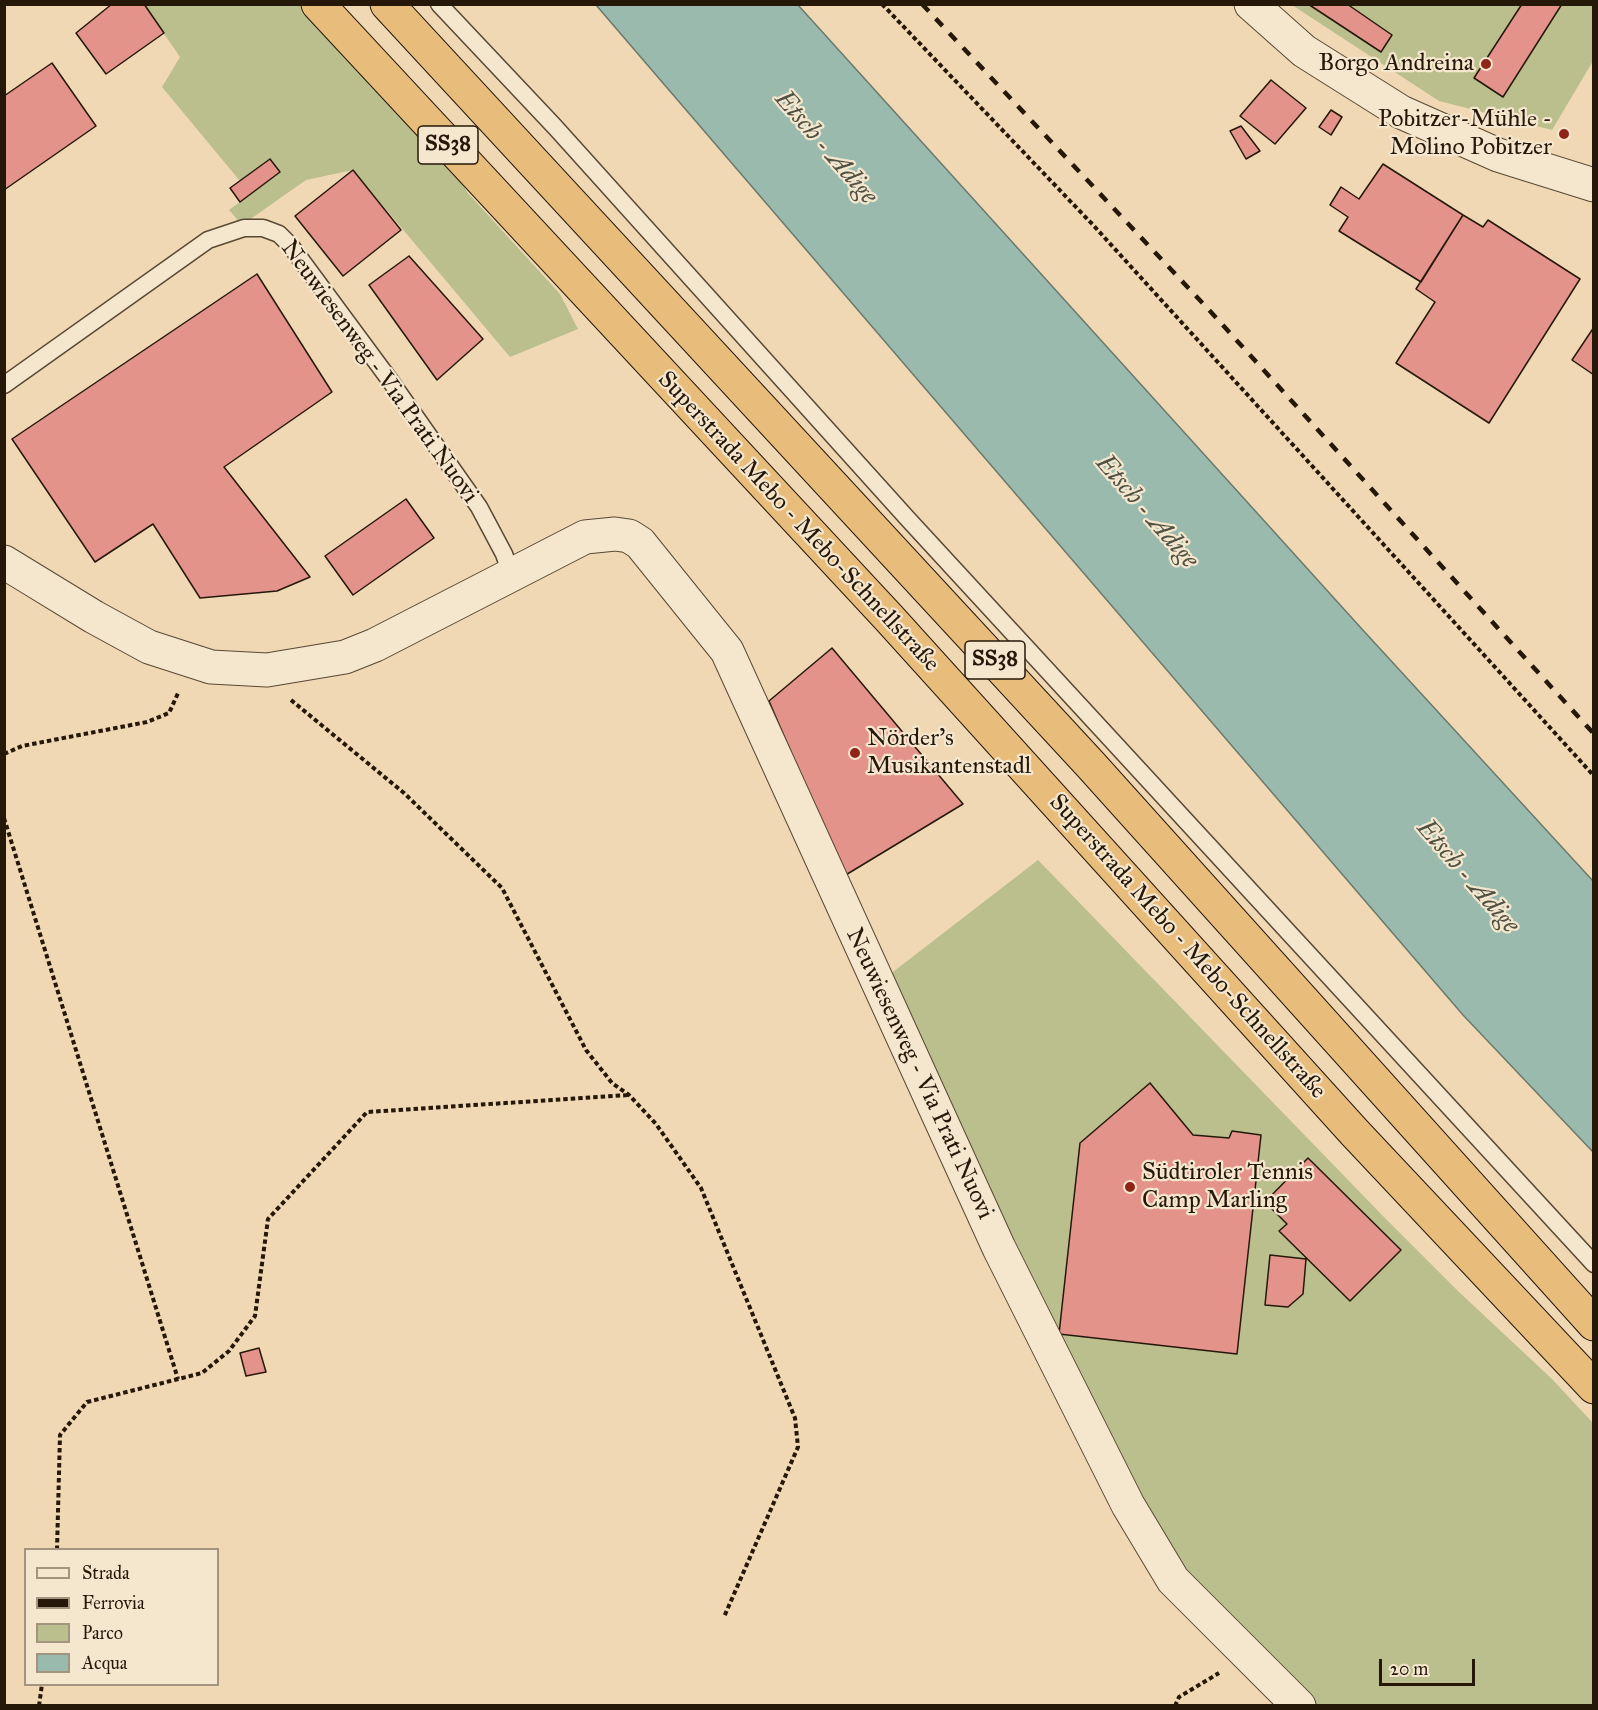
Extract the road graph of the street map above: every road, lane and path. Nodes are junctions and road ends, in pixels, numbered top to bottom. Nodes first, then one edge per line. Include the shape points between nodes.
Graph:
1 (318, 4) edge
2 (387, 4) edge
3 (439, 4) edge
4 (882, 4) edge
5 (1251, 4) edge
6 (1593, 185) edge
7 (4, 385) edge
8 (4, 562) edge
9 (511, 574) junction
10 (190, 662) junction
11 (267, 670) junction
12 (4, 754) edge
13 (1593, 776) edge
14 (4, 818) edge
15 (629, 1095) junction
16 (1593, 1264) edge
17 (1593, 1324) edge
18 (178, 1379) junction
19 (1593, 1387) edge
20 (57, 1548) edge
21 (724, 1617) dead end
22 (1225, 1669) dead end
23 (42, 1686) edge
24 (39, 1706) edge
25 (1175, 1706) edge
26 (1299, 1706) edge

1 - 19 highway, Superstrada Mebo - Mebo-Schnellstraße / SS38 via 889,618 1355,1133
2 - 17 highway, Superstrada Mebo - Mebo-Schnellstraße / SS38 via 1090,764
3 - 16 lane
4 - 13 path via 1094,226
5 - 6 street via 1304,51 1401,111 1498,154
7 - 9 lane, Neuwiesenweg - Via Prati Nuovi via 208,240 244,228 263,228 279,234 290,245 389,379 479,507
8 - 10 street, Neuwiesenweg - Via Prati Nuovi via 149,647
9 - 11 street, Neuwiesenweg - Via Prati Nuovi via 345,657
9 - 26 street, Neuwiesenweg - Via Prati Nuovi via 585,537 629,536 651,555 727,651 999,1248 1128,1505 1173,1580
10 - 11 street, Neuwiesenweg - Via Prati Nuovi
10 - 12 path via 169,712 147,722 22,746
11 - 15 path via 276,689 404,793 502,888 586,1050 612,1083
14 - 18 path
15 - 18 path via 367,1112 268,1219 255,1316 229,1351 202,1373
15 - 21 path via 656,1124 701,1188 795,1418 798,1447
18 - 20 path via 87,1402 60,1435
22 - 25 path via 1179,1697
23 - 24 path

